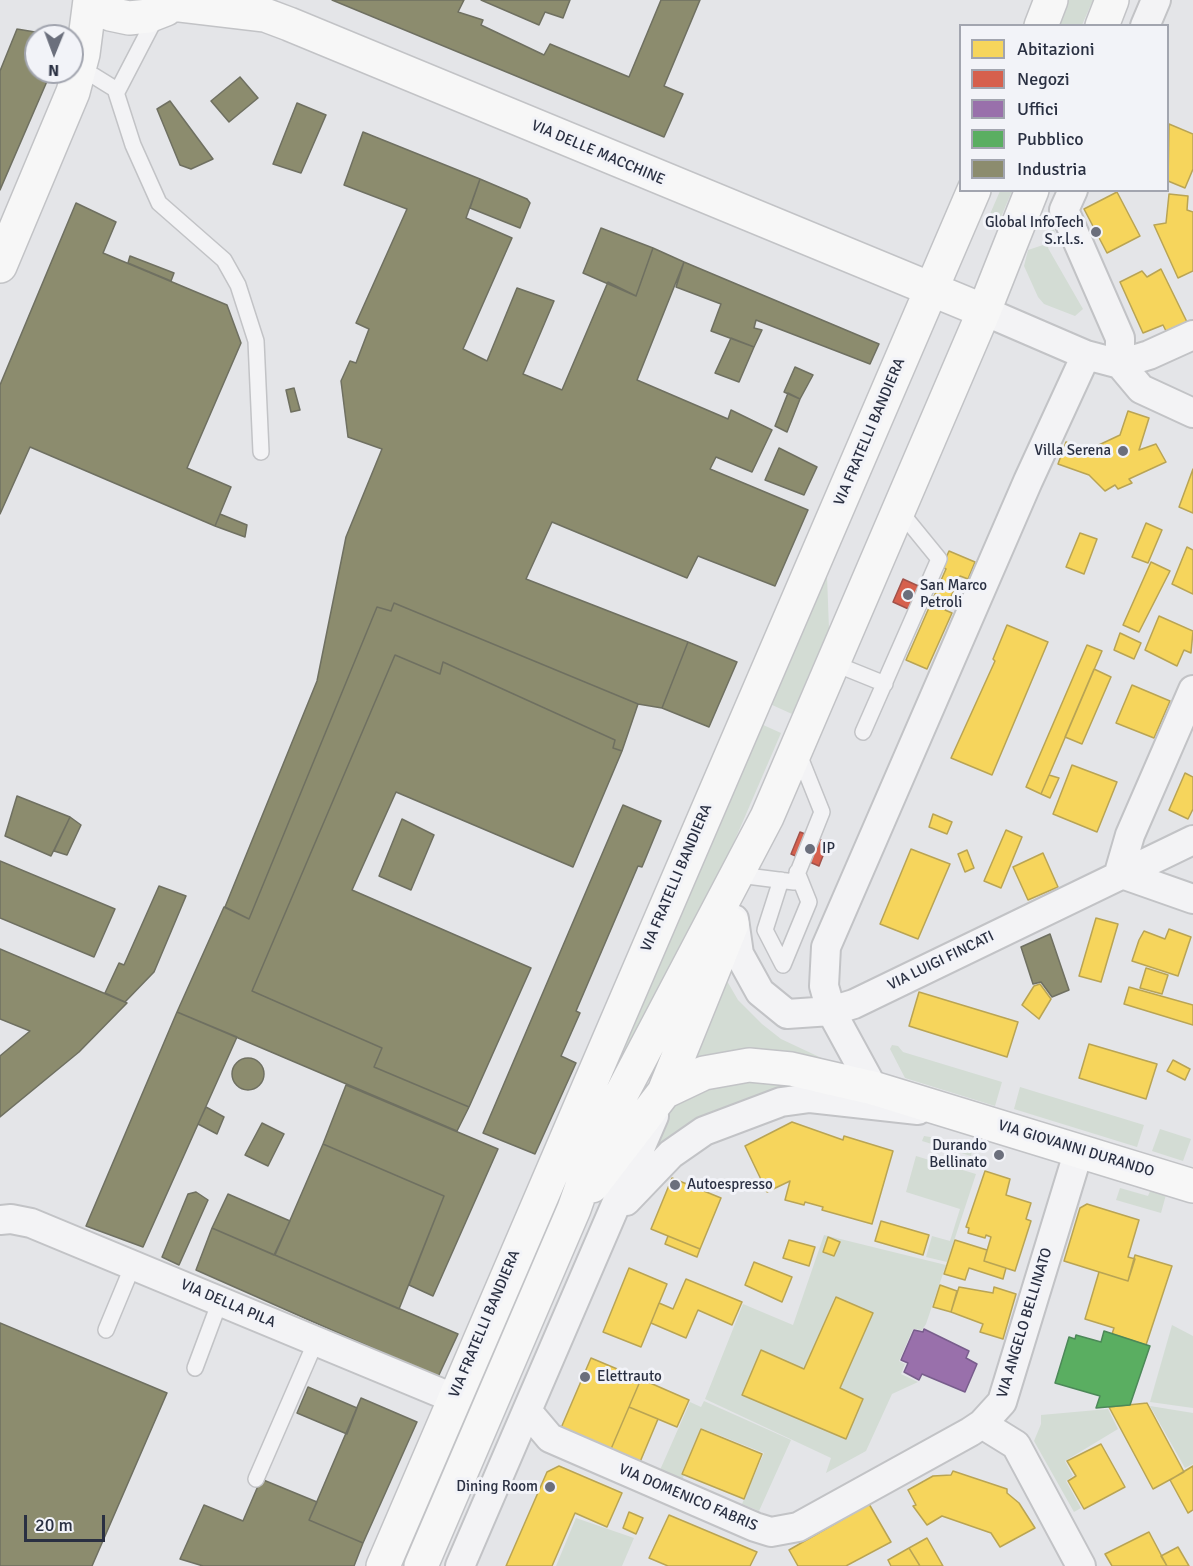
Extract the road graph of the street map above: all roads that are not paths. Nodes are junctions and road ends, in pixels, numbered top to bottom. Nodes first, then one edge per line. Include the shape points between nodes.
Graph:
1 (90, 0) edge
2 (1051, 0) edge
3 (1112, 0) edge
4 (1156, 0) edge
5 (168, 5) edge
6 (255, 8) edge
7 (1042, 24) edge
8 (1103, 24) edge
9 (1146, 24) edge
10 (84, 43) edge
11 (84, 74) edge
12 (76, 84) edge
13 (117, 92) junction
14 (973, 192) edge
15 (1031, 192) edge
16 (1072, 192) edge
17 (0, 266) edge
18 (932, 290) junction
19 (984, 311) junction
20 (1193, 335) edge
21 (1086, 354) junction
22 (1120, 364) junction
23 (1190, 404) edge
24 (261, 452) dead end
25 (898, 510) junction
26 (833, 663) junction
27 (885, 684) junction
28 (1193, 690) edge
29 (863, 732) dead end
30 (797, 747) junction
31 (767, 817) junction
32 (1193, 840) edge
33 (797, 872) junction
34 (1119, 873) junction
35 (747, 876) junction
36 (781, 880) junction
37 (1193, 899) edge
38 (734, 919) junction
39 (831, 1011) junction
40 (873, 1088) junction
41 (664, 1092) junction
42 (960, 1113) junction
43 (1079, 1150) junction
44 (1193, 1186) edge
45 (574, 1209) junction
46 (613, 1217) junction
47 (0, 1220) edge
48 (133, 1265) junction
49 (220, 1301) junction
50 (106, 1330) dead end
51 (316, 1341) junction
52 (195, 1368) dead end
53 (453, 1398) junction
54 (528, 1412) junction
55 (982, 1424) junction
56 (256, 1479) dead end
57 (382, 1566) edge
58 (421, 1566) edge
59 (460, 1566) edge
60 (1081, 1566) edge

1 - 5 main road, VIA DELLE MACCHINE via 110,14 129,18 148,16
1 - 10 main road
2 - 7 main road
3 - 8 main road
4 - 9 street
5 - 6 main road, VIA DELLE MACCHINE
5 - 13 lane
6 - 18 main road, VIA DELLE MACCHINE
11 - 13 lane
12 - 17 main road
13 - 24 lane via 159,203 224,260 242,294 257,350
14 - 18 main road, VIA FRATELLI BANDIERA
15 - 19 main road
16 - 22 street via 1064,210 1120,338
18 - 19 main road, VIA DELLE MACCHINE
18 - 53 main road, VIA FRATELLI BANDIERA
19 - 21 street
19 - 25 main road
20 - 22 street
21 - 22 street
21 - 39 street via 826,947 824,986
22 - 23 street via 1141,389
25 - 26 main road
25 - 27 lane via 939,559
26 - 27 lane
26 - 30 main road
27 - 29 lane
28 - 34 street via 1130,835
30 - 31 main road
30 - 33 lane via 822,812
31 - 35 main road
31 - 45 main road via 600,1135
32 - 34 street, VIA LUIGI FINCATI
33 - 36 lane via 794,882
33 - 36 lane via 809,902 783,965 765,930
34 - 37 street
34 - 39 street, VIA LUIGI FINCATI via 854,1004
35 - 36 lane
35 - 38 main road
38 - 39 street, VIA LUIGI FINCATI via 739,954 760,992 787,1014
38 - 41 main road
39 - 40 street
40 - 41 main road, VIA GIOVANNI DURANDO via 792,1069 749,1065 704,1073
40 - 42 main road, VIA GIOVANNI DURANDO
41 - 45 main road
41 - 46 street
42 - 43 main road, VIA GIOVANNI DURANDO
42 - 46 street, VIA GIOVANNI DURANDO via 810,1098 781,1102 704,1131 671,1154
43 - 44 main road, VIA GIOVANNI DURANDO
43 - 55 street, VIA ANGELO BELLINATO via 1002,1402
45 - 58 main road
46 - 54 street
47 - 48 street, VIA DELLA PILA via 31,1222
48 - 49 street, VIA DELLA PILA
48 - 50 lane
49 - 51 street, VIA DELLA PILA
49 - 52 lane
51 - 53 street, VIA DELLA PILA
51 - 56 lane
53 - 57 main road, VIA FRATELLI BANDIERA
54 - 55 street, VIA DOMENICO FABRIS via 550,1438 771,1532 798,1527
54 - 59 street
55 - 60 street via 1016,1445

